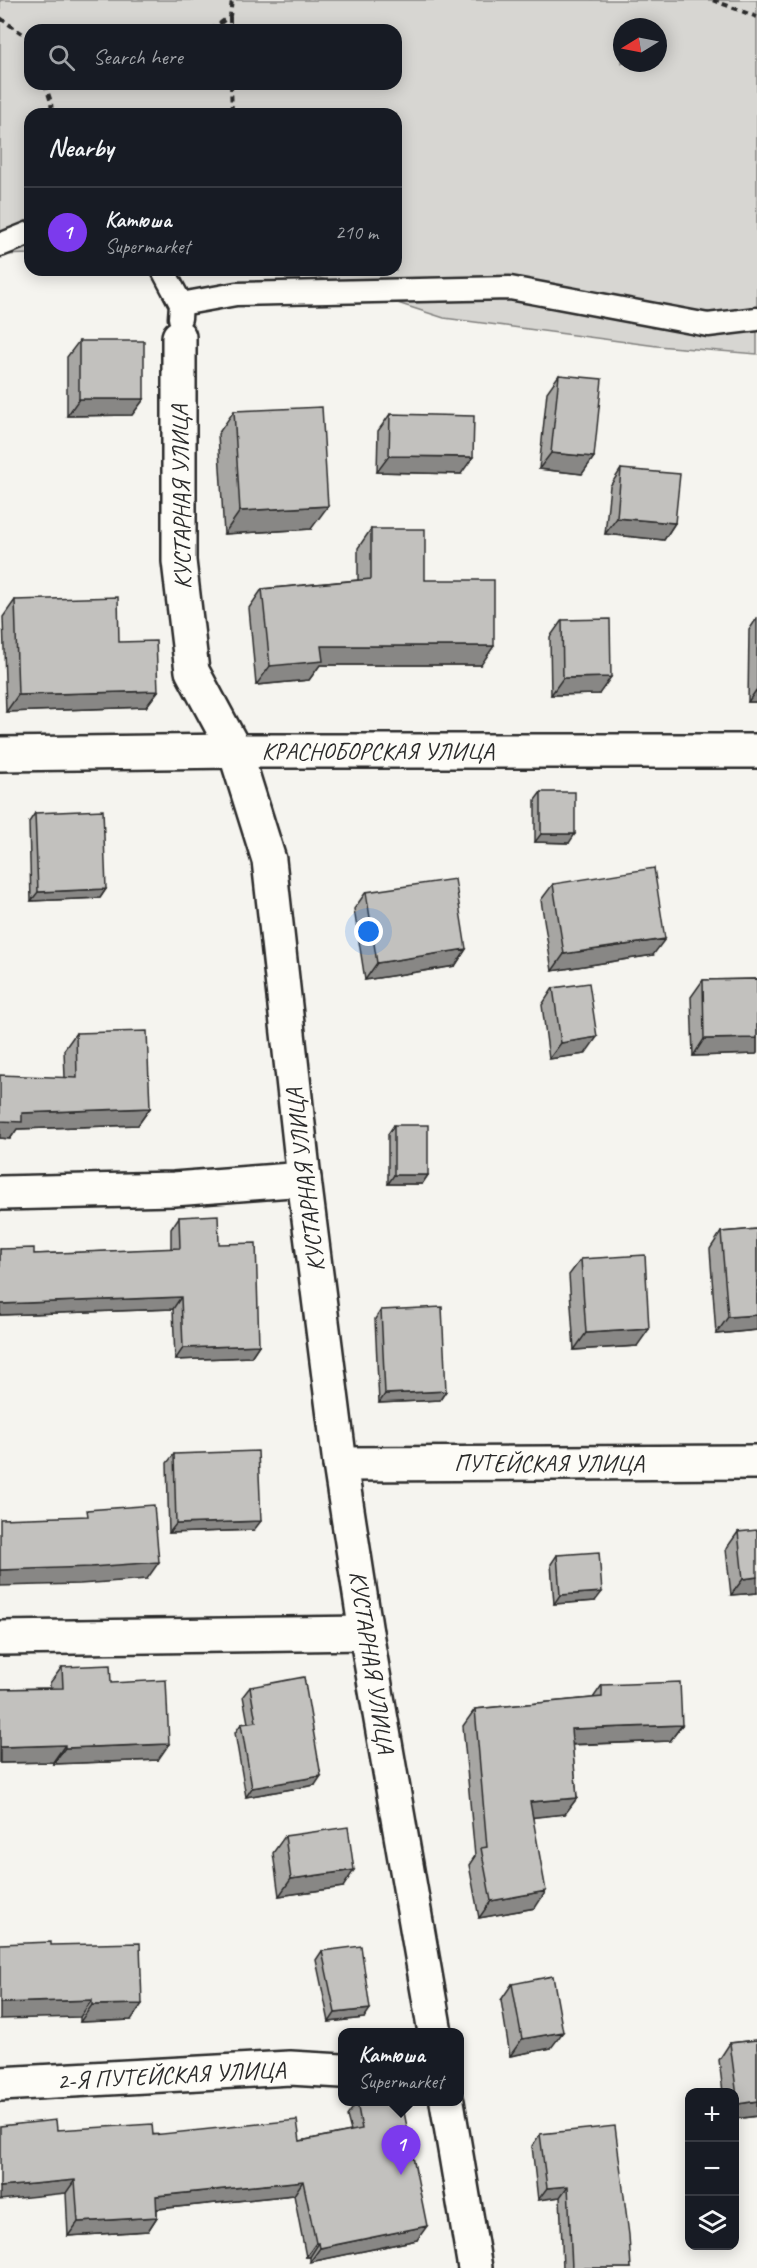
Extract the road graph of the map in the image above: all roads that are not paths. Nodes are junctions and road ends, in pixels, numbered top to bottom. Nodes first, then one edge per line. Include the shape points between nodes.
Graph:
1 (24, 235) edge
2 (0, 245) edge
3 (166, 276) edge
4 (181, 304) junction
5 (757, 319) edge
6 (179, 337) joint
7 (235, 751) junction
8 (757, 751) edge
9 (0, 754) edge
10 (304, 1179) junction
11 (0, 1193) edge
12 (757, 1462) edge
13 (340, 1464) junction
14 (366, 1633) junction
15 (0, 1638) edge
16 (434, 2028) edge
17 (338, 2071) edge
18 (0, 2084) edge
19 (448, 2106) edge
20 (475, 2268) edge

1 - 2 lane
3 - 4 lane
4 - 5 lane via 236,294 510,288 708,325
4 - 6 lane
6 - 7 street, КУСТАРНАЯ УЛИЦА via 178,561 192,671
7 - 8 street, КРАСНОБОРСКАЯ УЛИЦА
7 - 9 street, КРАСНОБОРСКАЯ УЛИЦА
7 - 10 street, КУСТАРНАЯ УЛИЦА via 269,860
10 - 11 street via 174,1189
10 - 13 street, КУСТАРНАЯ УЛИЦА
12 - 13 street, ПУТЕЙСКАЯ УЛИЦА
13 - 14 street, КУСТАРНАЯ УЛИЦА
14 - 15 street
14 - 16 street, КУСТАРНАЯ УЛИЦА
17 - 18 street, 2-Я ПУТЕЙСКАЯ УЛИЦА via 290,2068
19 - 20 street

